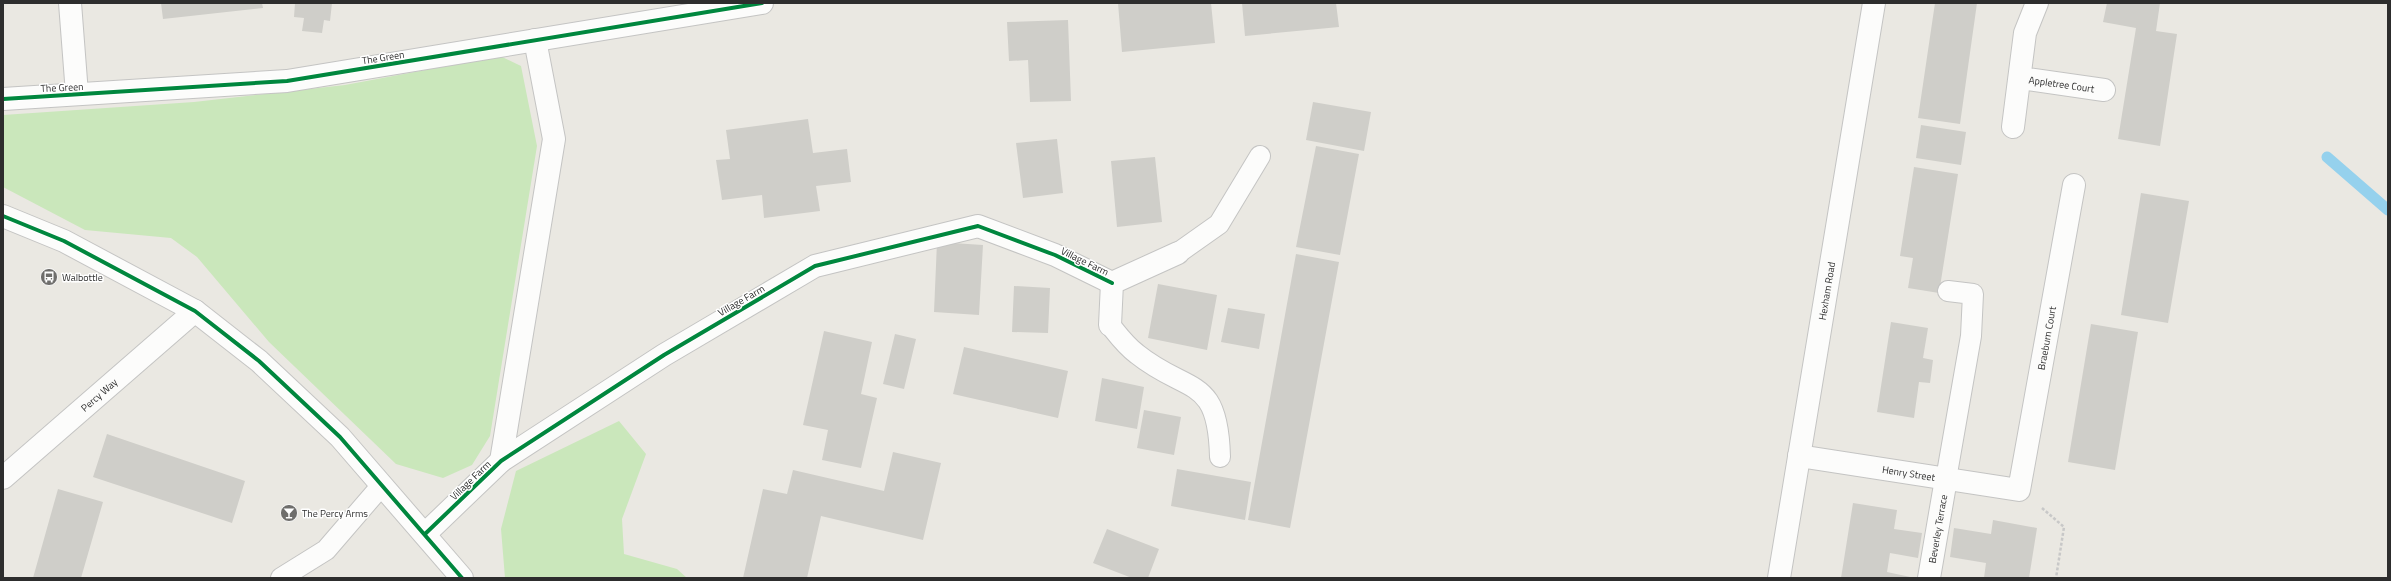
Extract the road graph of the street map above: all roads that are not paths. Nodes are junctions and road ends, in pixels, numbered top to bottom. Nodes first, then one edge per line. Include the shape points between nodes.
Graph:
1 (70, 3) edge
2 (762, 3) edge
3 (1874, 3) edge
4 (2037, 3) edge
5 (535, 40) junction
6 (2020, 78) junction
7 (2104, 90) dead end
8 (77, 94) junction
9 (3, 99) edge
10 (2013, 127) dead end
11 (1260, 156) dead end
12 (2074, 185) dead end
13 (3, 216) edge
14 (1178, 253) joint
15 (1112, 283) junction
16 (1948, 291) dead end
17 (195, 311) junction
18 (1110, 325) joint
19 (1799, 456) junction
20 (1220, 457) dead end
21 (501, 461) junction
22 (3, 478) edge
23 (1946, 479) junction
24 (382, 485) junction
25 (2019, 490) joint
26 (425, 534) junction
27 (281, 578) edge
28 (462, 578) edge
29 (1779, 578) edge
30 (1929, 578) edge

1 - 8 street
2 - 5 street, The Green
3 - 19 street, Hexham Road
4 - 6 street, Appletree Court via 2025,33
5 - 8 street, The Green via 287,81
5 - 21 street via 554,139
6 - 7 street, Appletree Court
6 - 10 street, Appletree Court
8 - 9 street, The Green
11 - 14 lane via 1220,224
12 - 25 street, Braeburn Court
13 - 17 street via 64,241
14 - 15 street, Village Farm
15 - 18 street, Village Farm
15 - 21 street, Village Farm via 1055,255 978,226 815,266 664,355
16 - 23 lane via 1973,294 1971,336
17 - 22 street, Percy Way
17 - 24 street via 260,361 340,437
18 - 20 lane via 1137,355 1203,393 1216,416 1220,432
19 - 23 street, Henry Street
19 - 29 street, Hexham Road
21 - 26 street, Village Farm
23 - 25 street, Henry Street
23 - 30 street, Beverley Terrace
24 - 26 street
24 - 27 lane via 326,550
26 - 28 street

